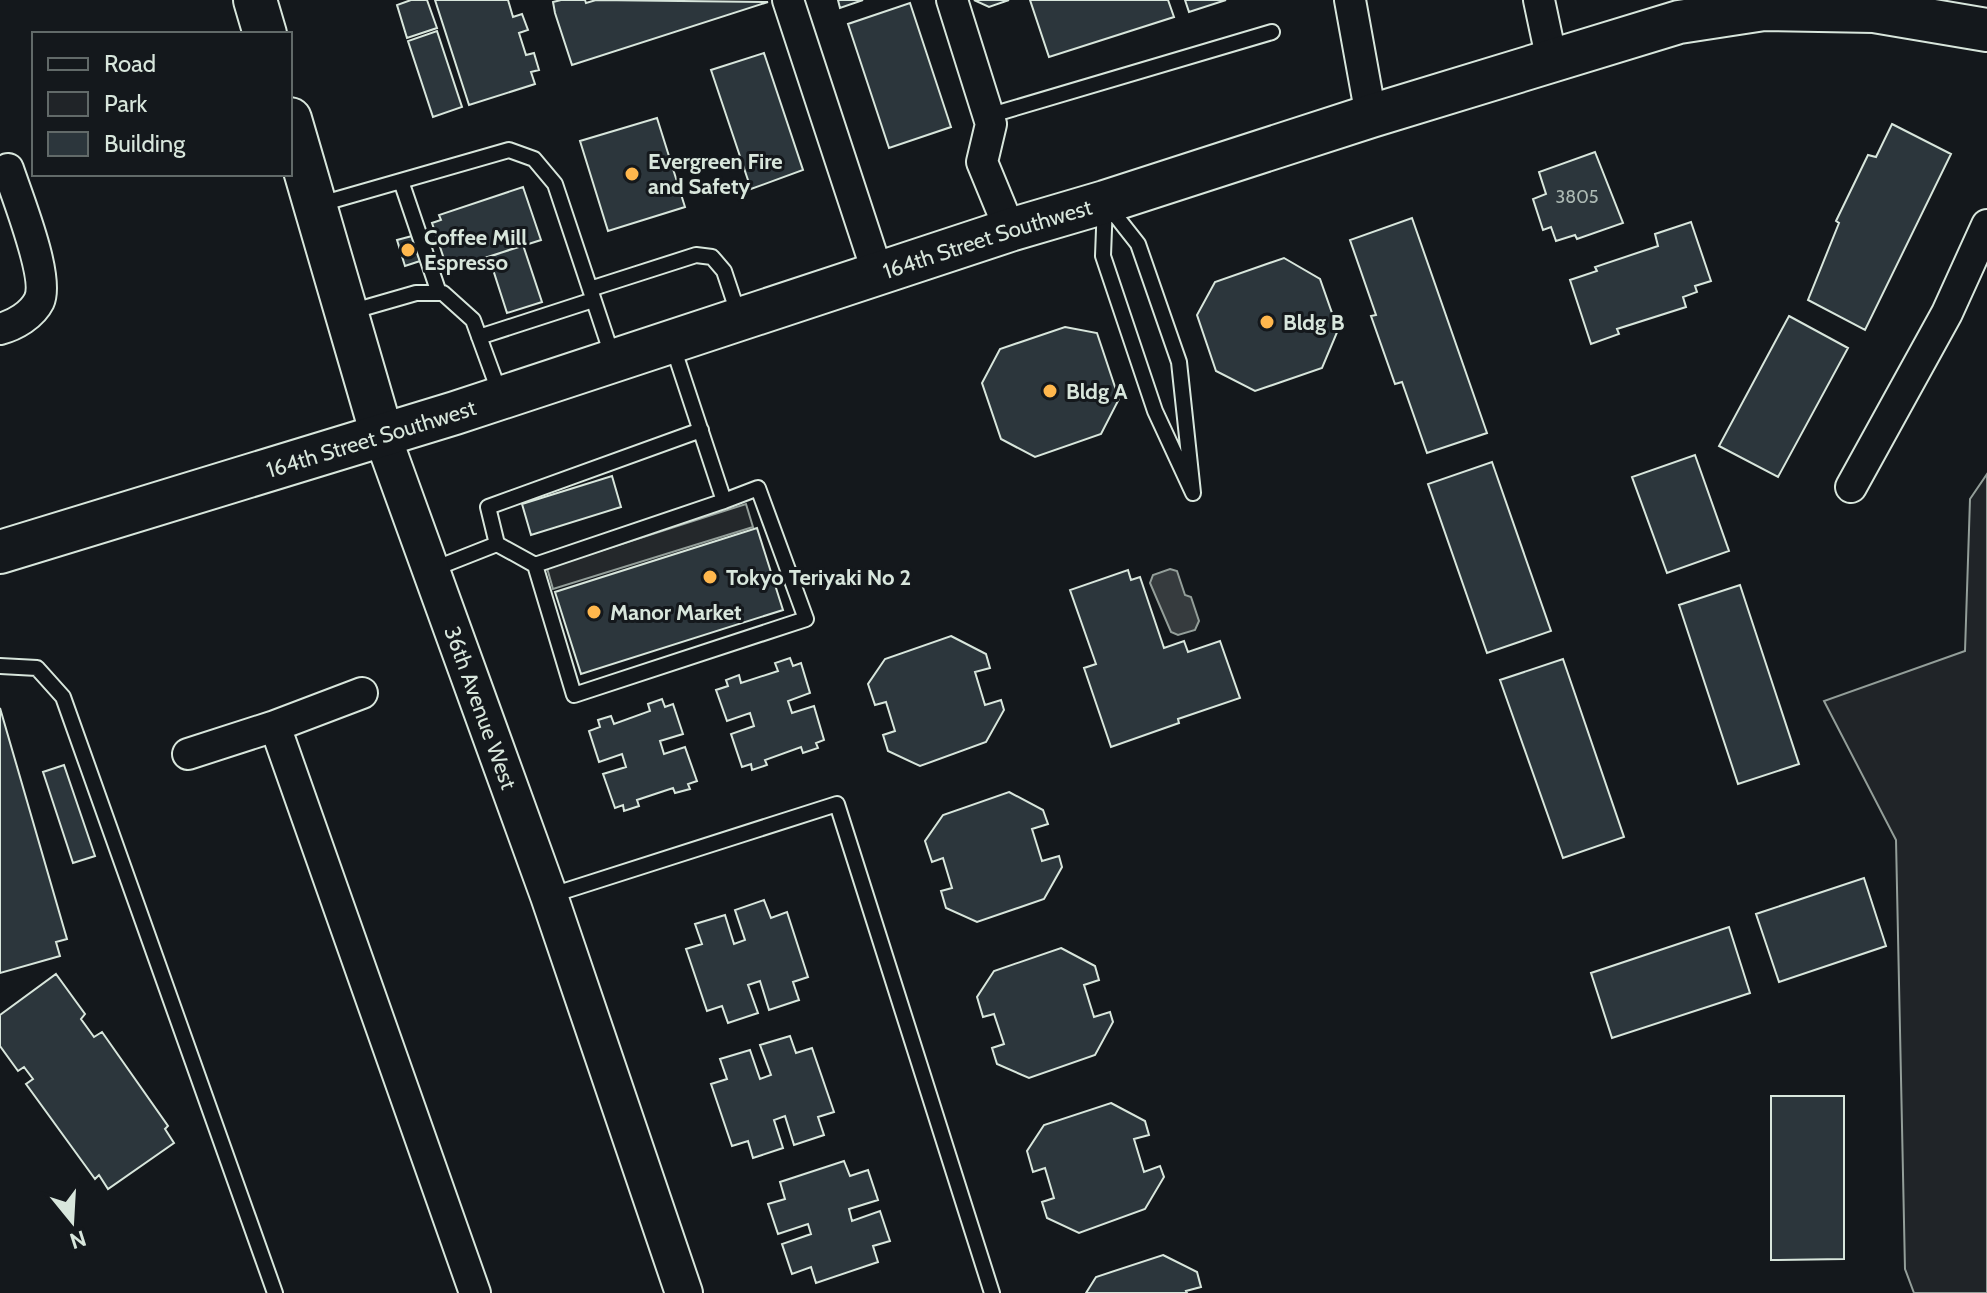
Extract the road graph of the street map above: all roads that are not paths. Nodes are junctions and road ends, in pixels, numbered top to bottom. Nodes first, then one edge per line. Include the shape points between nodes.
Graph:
1 (255, 0) edge
2 (788, 0) edge
3 (952, 0) edge
4 (1350, 0) edge
5 (1539, 0) edge
6 (1891, 6) edge
7 (1987, 30) edge
8 (264, 32) edge
9 (1272, 32) dead end
10 (1552, 61) junction
11 (988, 116) junction
12 (1371, 116) junction
13 (292, 126) edge
14 (14, 167) edge
15 (401, 181) junction
16 (1105, 202) junction
17 (315, 205) junction
18 (1987, 225) edge
19 (1010, 230) junction
20 (878, 274) junction
21 (439, 293) junction
22 (591, 294) junction
23 (347, 313) junction
24 (740, 320) junction
25 (0, 329) edge
26 (479, 337) junction
27 (671, 343) junction
28 (614, 363) junction
29 (501, 398) junction
30 (701, 430) junction
31 (382, 435) junction
32 (1851, 487) dead end
33 (724, 501) junction
34 (497, 544) junction
35 (0, 552) edge
36 (535, 565) junction
37 (431, 570) junction
38 (0, 666) edge
39 (362, 693) dead end
40 (275, 726) junction
41 (188, 754) dead end
42 (549, 896) junction
43 (275, 1293) edge
44 (475, 1293) edge
45 (684, 1293) edge
46 (992, 1293) edge

1 - 8 main road
2 - 20 street
3 - 11 street
4 - 12 street
5 - 10 street
6 - 7 main road, 164th Street Southwest
6 - 10 main road, 164th Street Southwest via 1764,9 1679,22
9 - 11 lane
10 - 12 main road, 164th Street Southwest
11 - 19 street via 991,124 982,162
12 - 16 main road, 164th Street Southwest
13 - 17 main road, 36th Avenue West
14 - 25 street via 43,279 40,300 29,313
15 - 17 lane
15 - 21 lane
15 - 22 lane via 509,150 534,159 555,184
16 - 16 lane via 1103,256 1155,411 1193,493 1179,362 1138,244
16 - 19 main road, 164th Street Southwest
17 - 23 main road, 36th Avenue West
18 - 32 street via 1947,313
19 - 20 main road, 164th Street Southwest
20 - 24 main road, 164th Street Southwest
21 - 23 lane via 416,293
21 - 26 lane via 473,320
22 - 24 lane via 696,255 712,257 724,271
22 - 26 lane
22 - 28 lane
23 - 31 main road, 36th Avenue West
24 - 27 main road, 164th Street Southwest
26 - 29 lane
27 - 28 main road, 164th Street Southwest
27 - 30 lane
28 - 29 main road, 164th Street Southwest
29 - 31 main road, 164th Street Southwest
30 - 33 lane
30 - 34 lane via 488,507
31 - 35 main road, 164th Street Southwest
31 - 37 street, 36th Avenue West
33 - 36 lane
33 - 36 lane via 758,488 806,619 574,695
34 - 36 lane
34 - 37 lane
37 - 42 street, 36th Avenue West
38 - 43 lane via 37,668 63,697
39 - 40 street
40 - 41 street
40 - 44 street
42 - 45 street, 36th Avenue West
42 - 46 lane via 837,804

